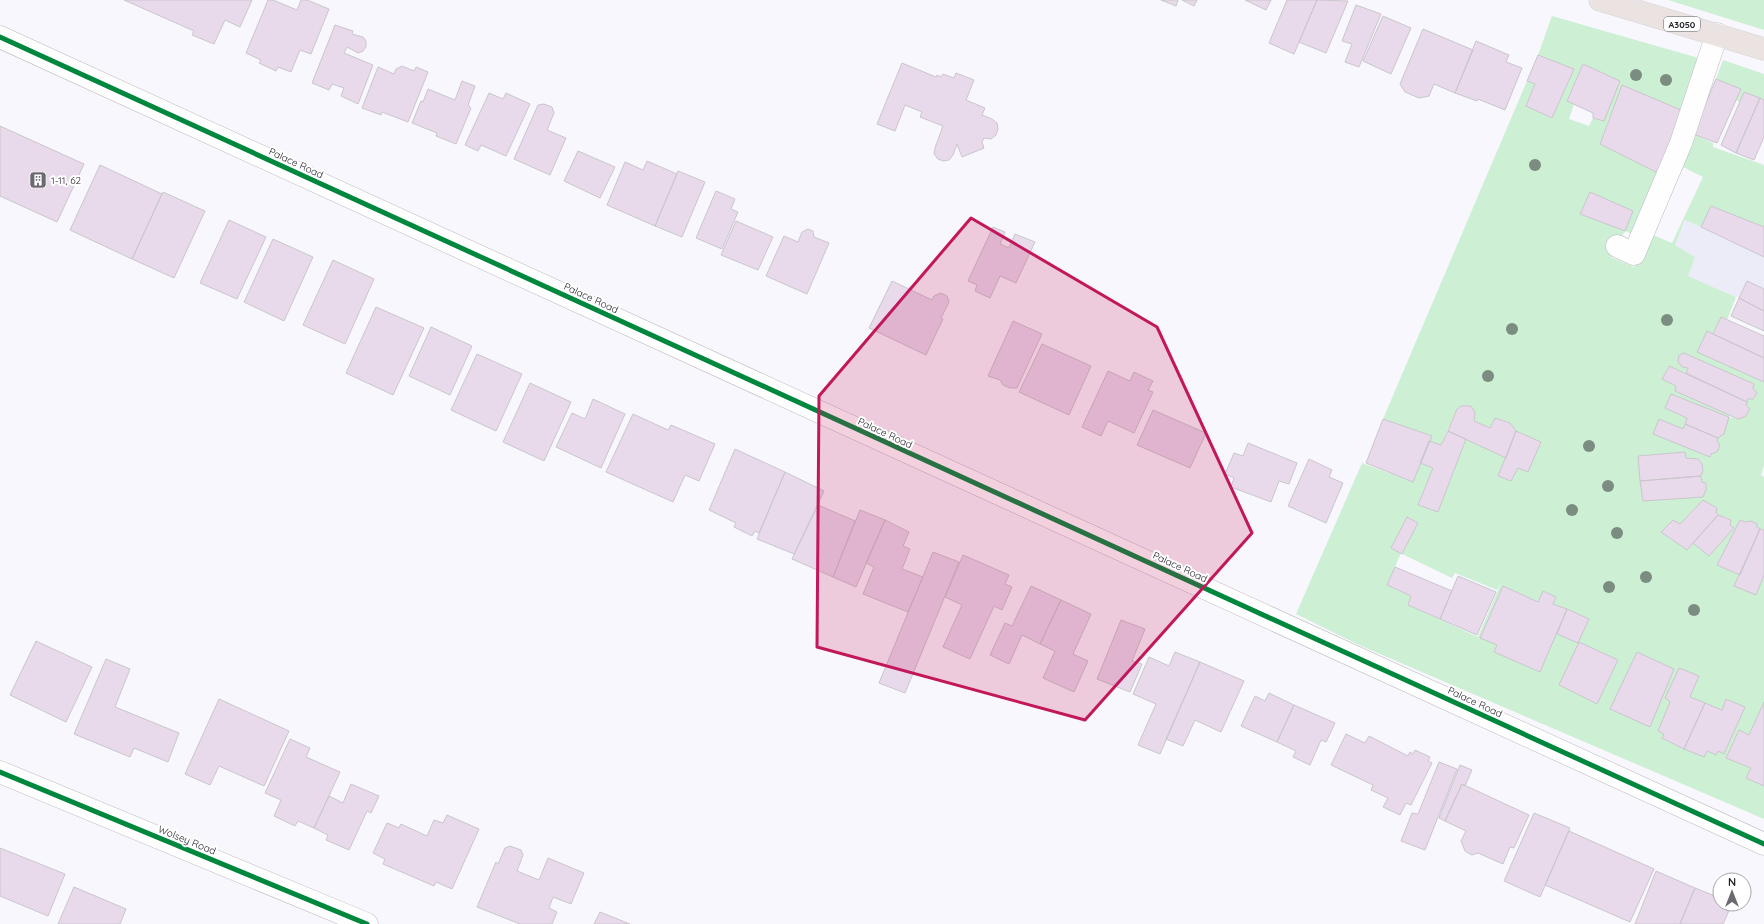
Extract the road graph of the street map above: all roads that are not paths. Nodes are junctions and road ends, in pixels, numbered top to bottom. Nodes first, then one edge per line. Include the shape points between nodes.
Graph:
1 (1600, 0) edge
2 (1717, 34) junction
3 (0, 37) edge
4 (1764, 49) edge
5 (1617, 246) dead end
6 (0, 772) edge
7 (1764, 844) edge
8 (367, 924) edge

1 - 2 main road, A3050
2 - 4 main road, A3050
2 - 5 street via 1681,143 1634,254
3 - 7 street, Palace Road
6 - 8 street, Wolsey Road

